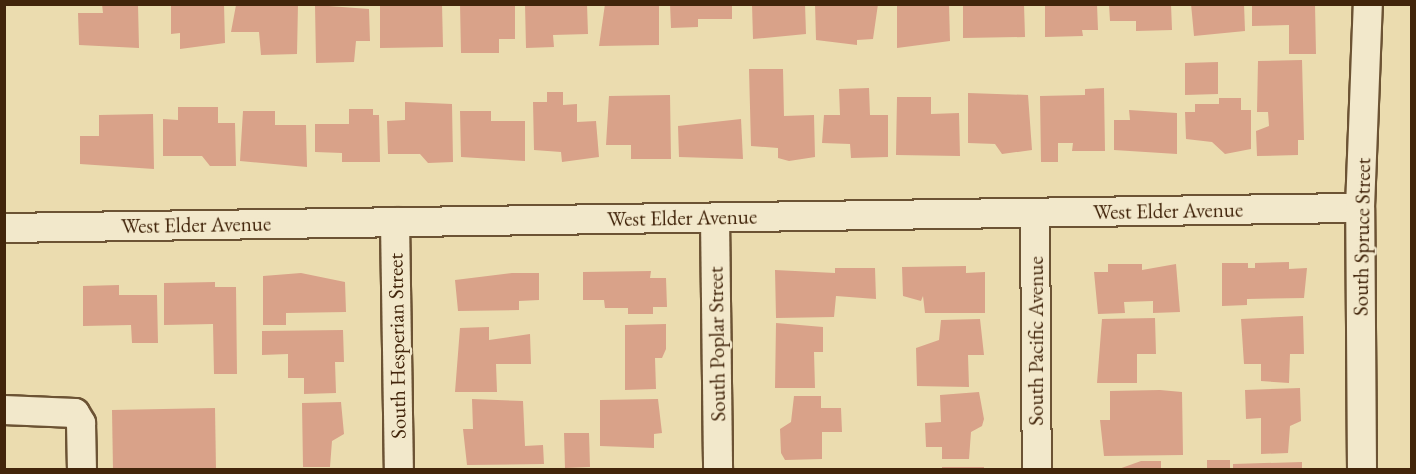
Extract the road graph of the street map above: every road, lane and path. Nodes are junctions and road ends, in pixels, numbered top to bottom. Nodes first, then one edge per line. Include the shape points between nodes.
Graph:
1 (1368, 4) edge
2 (1360, 208) junction
3 (1035, 213) junction
4 (715, 218) junction
5 (395, 222) junction
6 (4, 228) edge
7 (4, 410) edge
8 (82, 470) edge
9 (399, 470) edge
10 (718, 470) edge
11 (1037, 470) edge
12 (1362, 470) edge

1 - 2 street, South Spruce Street
2 - 3 street, West Elder Avenue
2 - 12 street, South Spruce Street
3 - 4 street, West Elder Avenue
3 - 11 street, South Pacific Avenue
4 - 5 street, West Elder Avenue
4 - 10 street, South Poplar Street
5 - 6 street, West Elder Avenue
5 - 9 street, South Hesperian Street
7 - 8 street via 75,412 81,423

